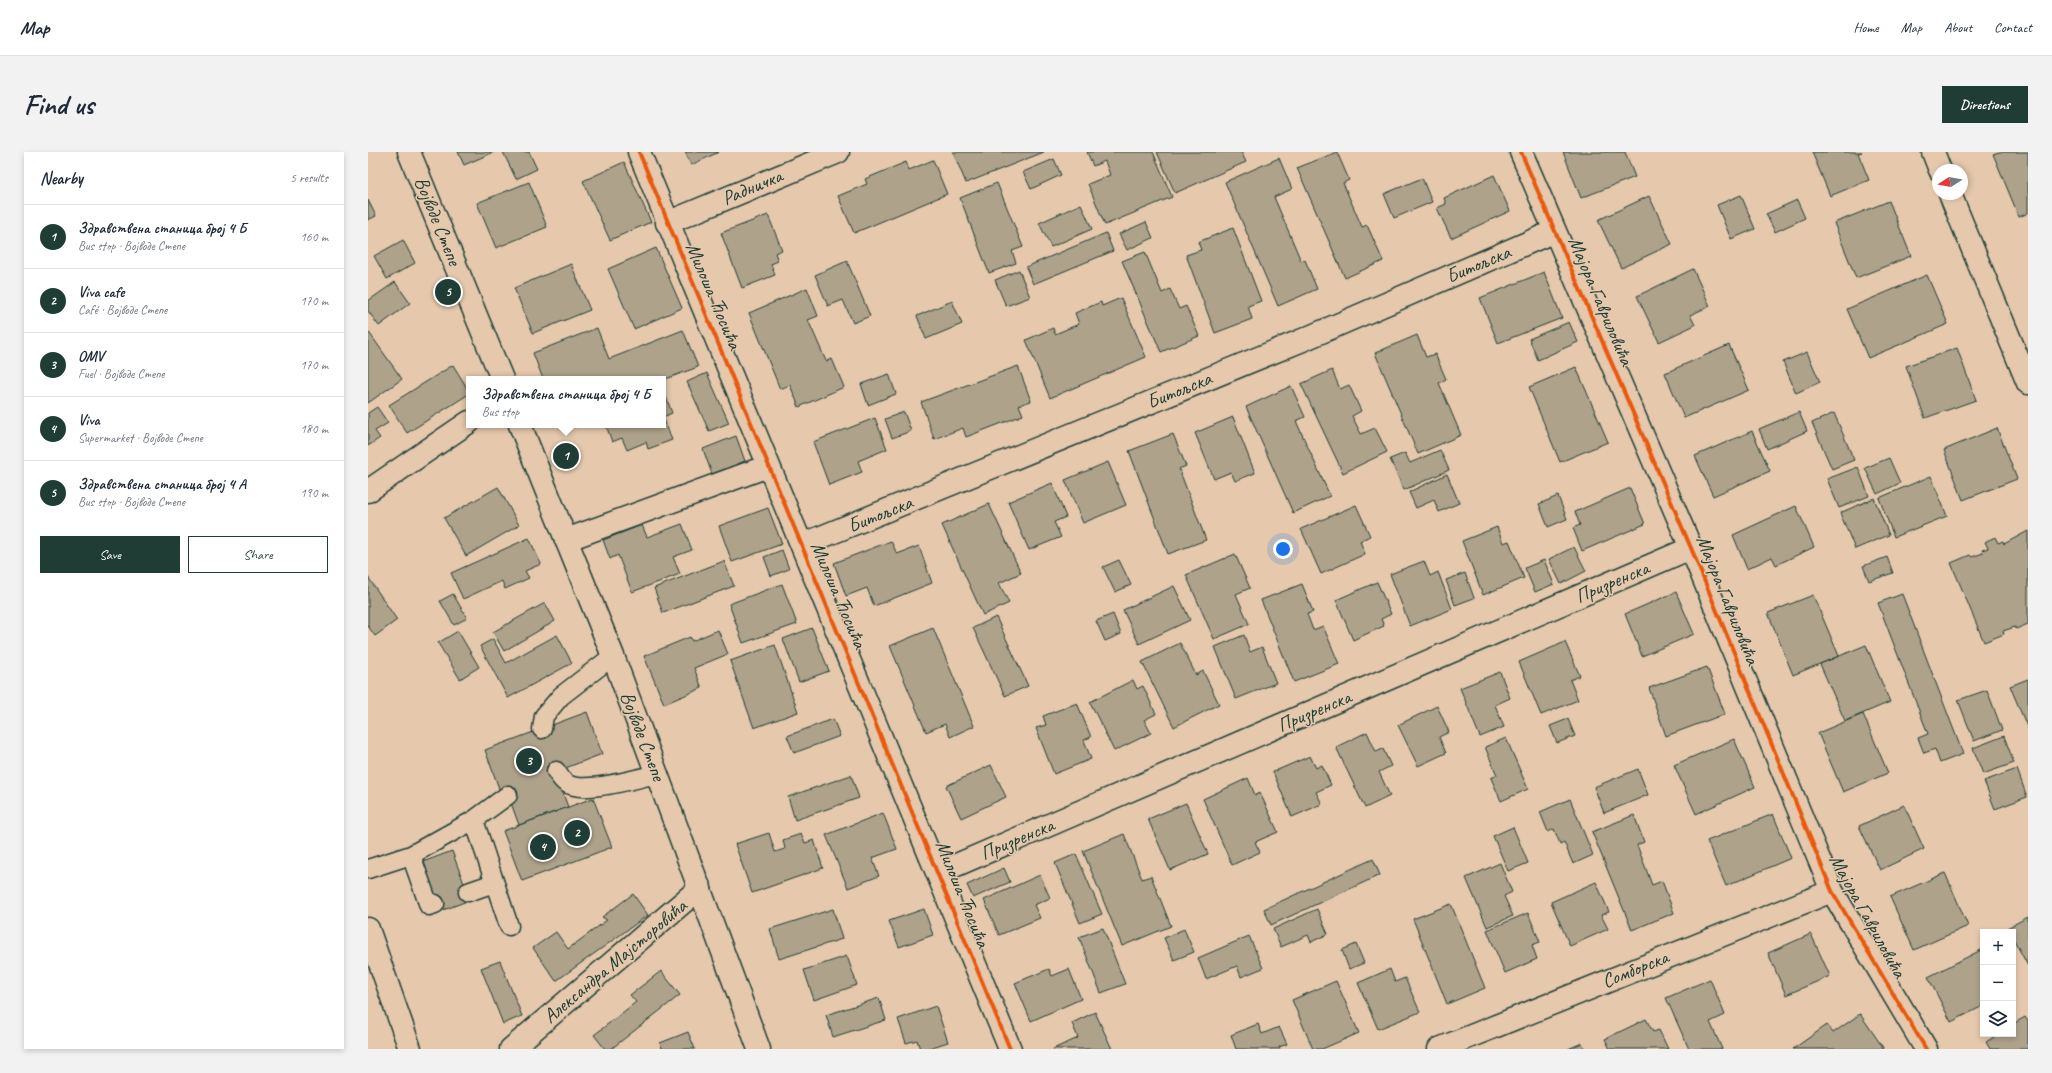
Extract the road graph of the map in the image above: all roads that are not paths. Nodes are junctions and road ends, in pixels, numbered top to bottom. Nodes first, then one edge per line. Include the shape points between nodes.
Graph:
1 (409, 152) edge
2 (639, 152) edge
3 (838, 152) edge
4 (1521, 152) edge
5 (1933, 152) edge
6 (1938, 164) edge
7 (1952, 200) edge
8 (667, 223) junction
9 (1555, 231) junction
10 (501, 376) edge
11 (2028, 383) edge
12 (466, 424) edge
13 (521, 428) edge
14 (768, 466) junction
15 (368, 491) edge
16 (566, 540) junction
17 (802, 546) junction
18 (1691, 548) junction
19 (613, 656) junction
20 (542, 729) dead end
21 (556, 771) dead end
22 (657, 774) junction
23 (508, 795) dead end
24 (474, 820) junction
25 (411, 855) junction
26 (368, 869) edge
27 (938, 874) junction
28 (494, 883) junction
29 (700, 888) junction
30 (1832, 891) junction
31 (468, 892) dead end
32 (435, 904) dead end
33 (509, 926) dead end
34 (368, 929) edge
35 (410, 1049) edge
36 (511, 1049) edge
37 (758, 1049) edge
38 (1010, 1049) edge
39 (1439, 1049) edge
40 (1926, 1049) edge

1 - 10 street, Војводе Степе
2 - 8 street, Милоша Ћосића
3 - 8 street, Радничка
4 - 9 street, Мајора Гавриловића
5 - 6 street
7 - 11 street
8 - 14 street, Милоша Ћосића
9 - 17 street, Битољска via 1305,339
9 - 18 street, Мајора Гавриловића
12 - 15 street
13 - 16 street, Војводе Степе
14 - 16 street
14 - 17 street, Милоша Ћосића
16 - 19 street, Војводе Степе
17 - 27 street, Милоша Ћосића
18 - 27 street, Призренска
18 - 30 street, Мајора Гавриловића
19 - 20 lane via 561,696 544,716
19 - 22 street, Војводе Степе
21 - 22 lane via 565,783 573,787 590,788
22 - 29 street, Војводе Степе
23 - 24 lane
24 - 25 lane
24 - 28 lane
25 - 26 lane
25 - 32 lane via 429,906
27 - 38 street, Милоша Ћосића
28 - 31 lane
28 - 33 lane
29 - 36 street, Александра Мајсторовића
29 - 37 street, Војводе Степе
30 - 39 street, Сомборска
30 - 40 street, Мајора Гавриловића
34 - 35 street

